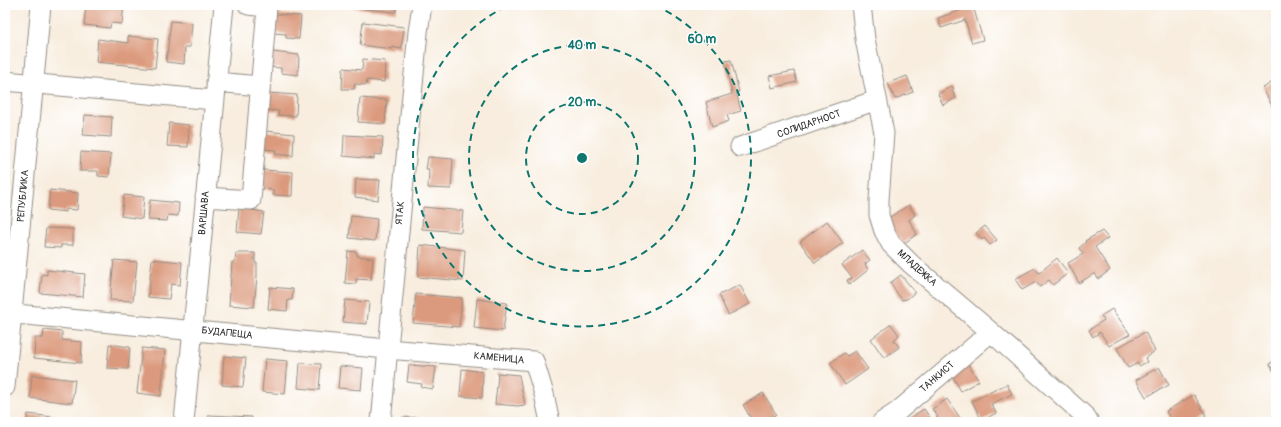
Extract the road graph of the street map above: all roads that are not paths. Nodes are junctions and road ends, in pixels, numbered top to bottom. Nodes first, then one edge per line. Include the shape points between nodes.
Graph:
1 (41, 5) edge
2 (224, 5) edge
3 (248, 5) edge
4 (422, 5) edge
5 (861, 5) edge
6 (5, 80) edge
7 (216, 82) junction
8 (34, 84) junction
9 (260, 86) junction
10 (214, 100) junction
11 (877, 100) junction
12 (740, 147) dead end
13 (205, 197) junction
14 (8, 313) edge
15 (193, 330) junction
16 (991, 332) junction
17 (387, 349) junction
18 (449, 353) joint
19 (5, 387) edge
20 (184, 422) edge
21 (381, 422) edge
22 (550, 422) edge
23 (882, 422) edge
24 (1089, 422) edge

1 - 8 street, РЕПУБЛИКА
2 - 7 street, ВАРШАВА
3 - 9 street via 267,7
4 - 17 street, ЯТАК
5 - 11 street, МЛАДЕЖКА
6 - 8 street
7 - 9 street
7 - 10 street, ВАРШАВА
8 - 10 street
8 - 14 street, РЕПУБЛИКА
9 - 13 street via 251,200
10 - 13 street, ВАРШАВА
11 - 12 street, СОЛИДАРНОСТ
11 - 16 street, МЛАДЕЖКА via 884,133 879,215 884,231 892,244 911,264
13 - 15 street, ВАРШАВА
14 - 15 street, БУДАПЕЩА
14 - 19 street, РЕПУБЛИКА
15 - 17 street, БУДАПЕЩА
15 - 20 street, ВАРШАВА
16 - 23 street, ТАНКИСТ
16 - 24 street, МЛАДЕЖКА
17 - 18 street, БУДАПЕЩА
17 - 21 street, ЯТАК
18 - 22 street, КАМЕНИЦА via 534,361

